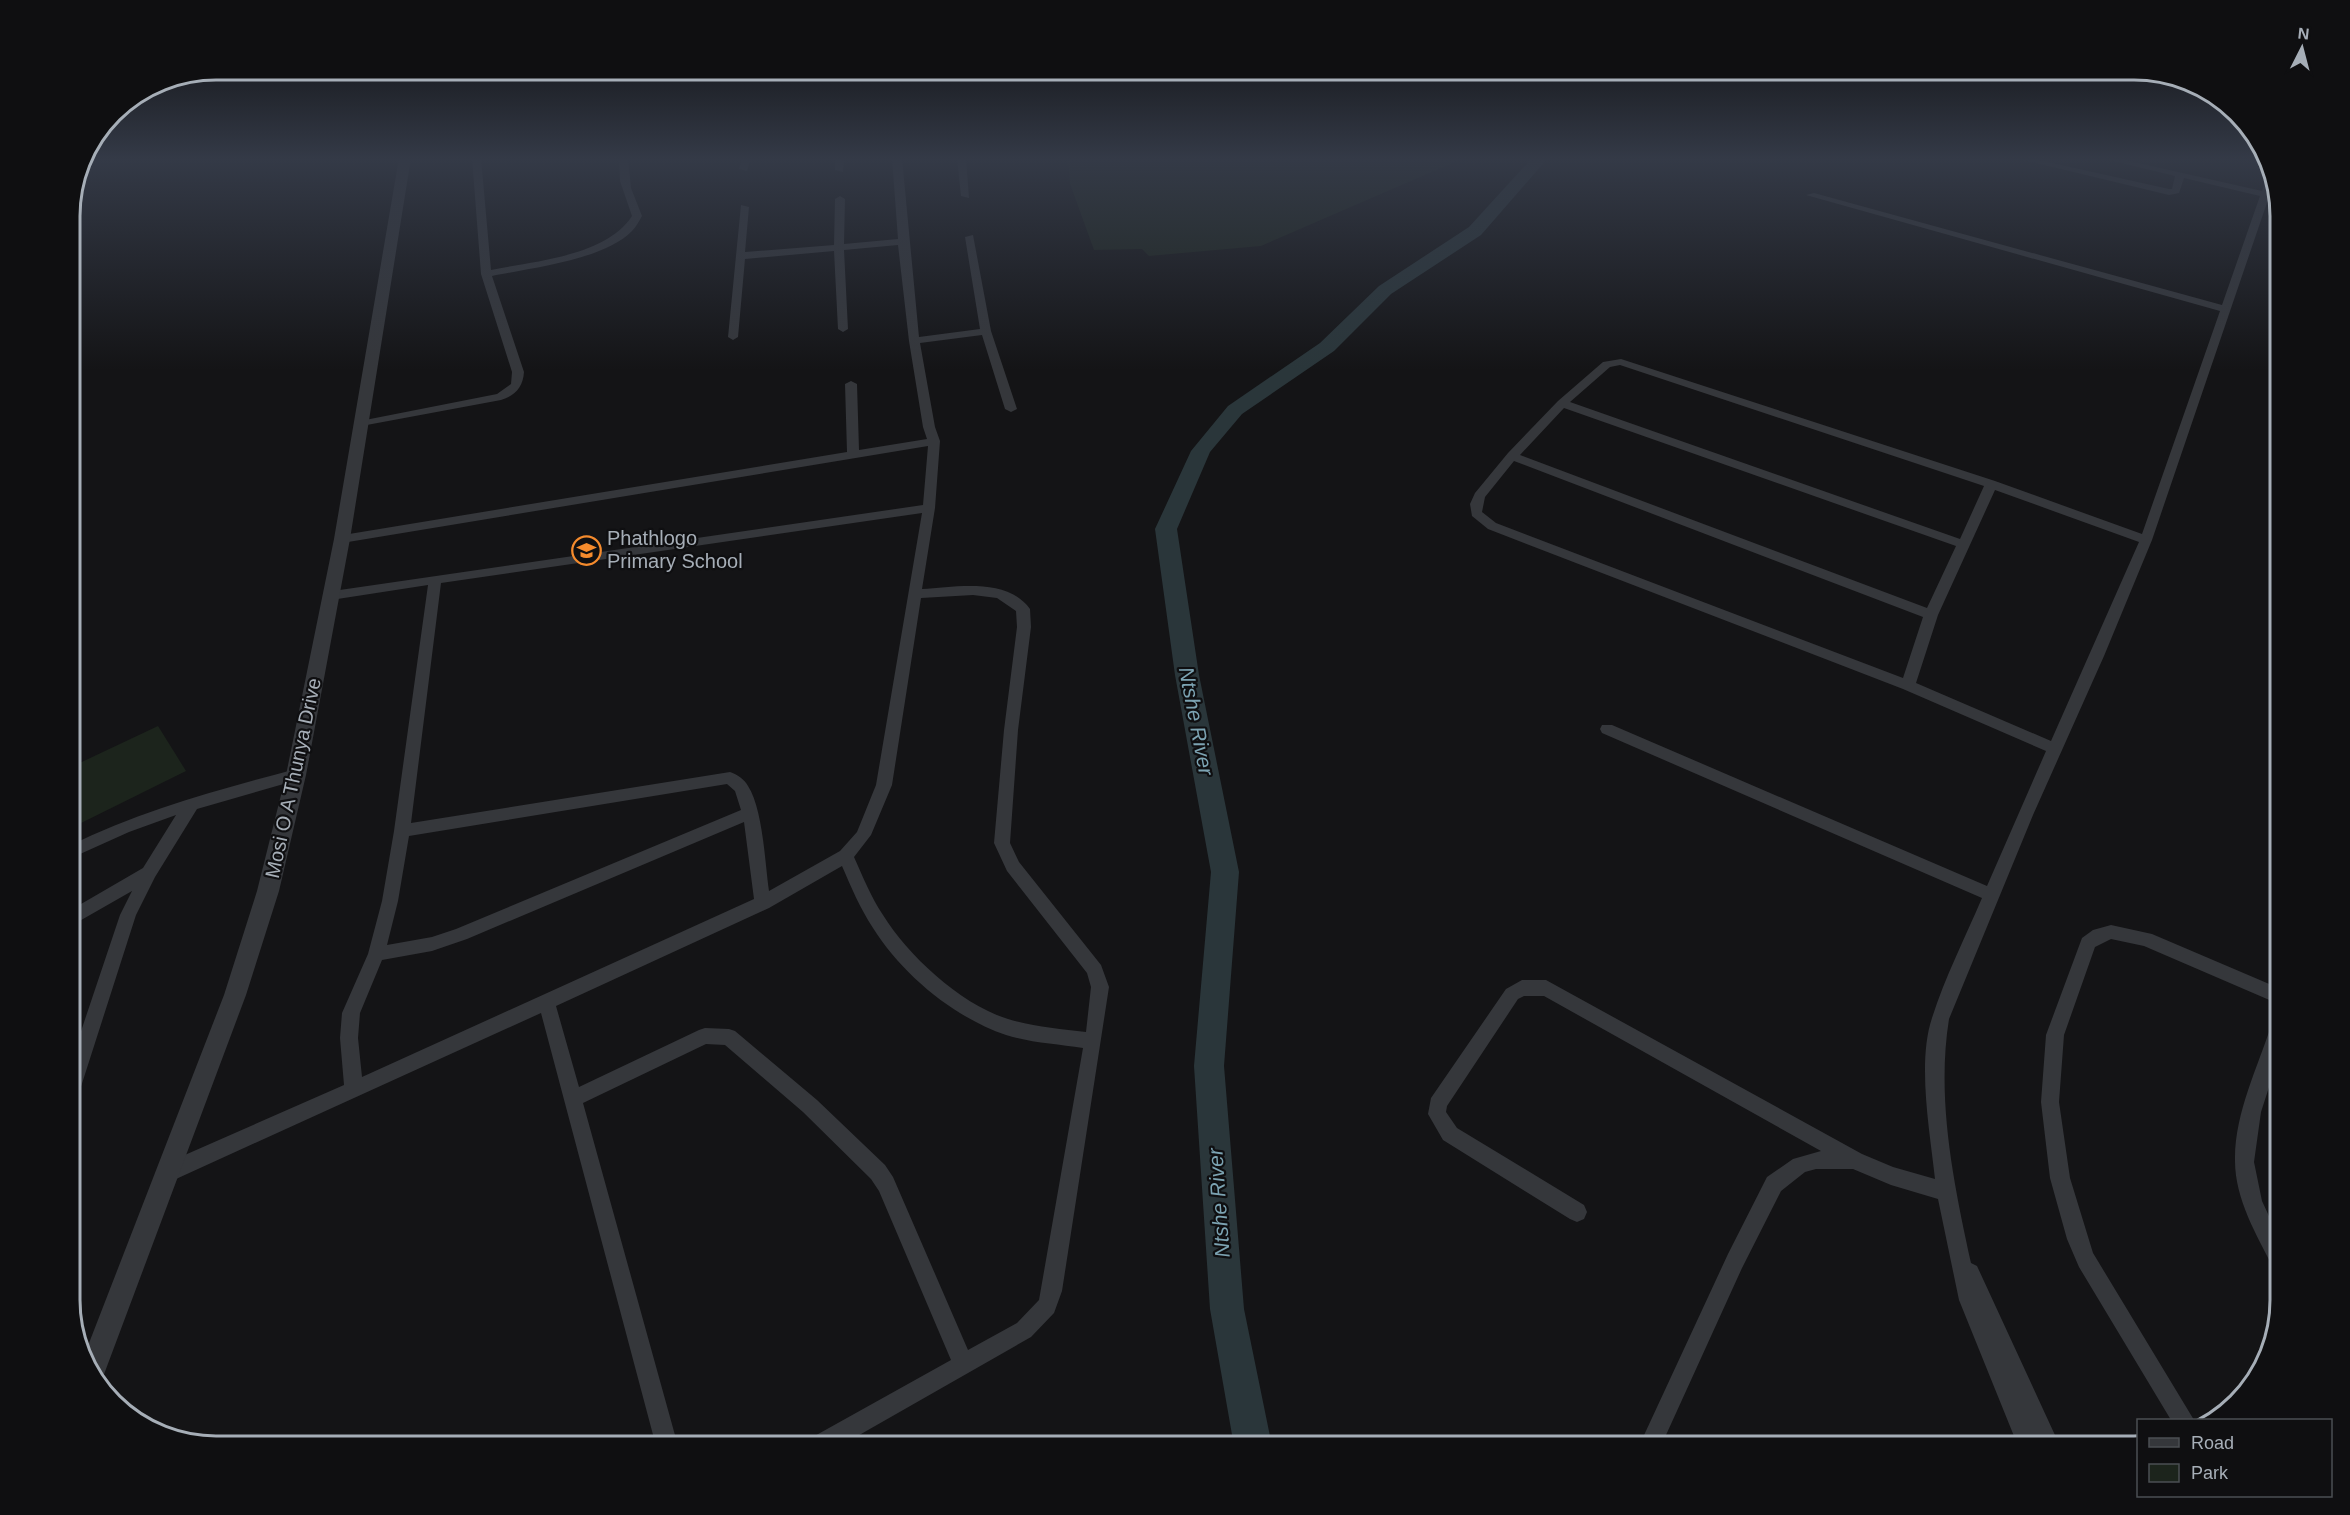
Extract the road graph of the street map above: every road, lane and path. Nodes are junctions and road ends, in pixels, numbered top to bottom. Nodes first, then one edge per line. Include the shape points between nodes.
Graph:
1 (393, 229) edge
2 (482, 229) edge
3 (628, 229) edge
4 (742, 229) edge
5 (839, 229) edge
6 (902, 229) edge
7 (1933, 229) edge
8 (2253, 229) edge
9 (970, 237) dead end
10 (903, 242) junction
11 (839, 248) junction
12 (739, 256) junction
13 (486, 274) junction
14 (2224, 309) junction
15 (843, 329) dead end
16 (986, 331) junction
17 (733, 337) dead end
18 (914, 341) junction
19 (851, 384) dead end
20 (1562, 403) junction
21 (1011, 409) dead end
22 (360, 425) junction
23 (934, 441) junction
24 (853, 454) junction
25 (1512, 456) junction
26 (1991, 484) junction
27 (929, 508) junction
28 (342, 539) junction
29 (2145, 540) junction
30 (1962, 544) junction
31 (435, 580) junction
32 (914, 594) junction
33 (331, 595) junction
34 (1931, 615) junction
35 (1908, 686) junction
36 (1607, 729) dead end
37 (2056, 749) junction
38 (296, 776) junction
39 (192, 803) junction
40 (750, 813) junction
41 (402, 831) junction
42 (80, 848) edge
43 (846, 856) junction
44 (149, 873) junction
45 (1991, 895) junction
46 (763, 903) junction
47 (80, 914) edge
48 (376, 954) junction
49 (2270, 992) edge
50 (547, 1003) junction
51 (1093, 1041) junction
52 (2270, 1058) edge
53 (80, 1062) edge
54 (354, 1090) junction
55 (572, 1099) junction
56 (1855, 1160) junction
57 (169, 1172) junction
58 (1946, 1192) junction
59 (1576, 1212) dead end
60 (2270, 1241) edge
61 (1959, 1248) junction
62 (95, 1362) edge
63 (963, 1363) junction
64 (2182, 1419) edge
65 (664, 1436) edge
66 (836, 1436) edge
67 (1655, 1436) edge
68 (2025, 1436) edge
69 (2044, 1436) edge

1 - 22 street, Mosi O A Thunya Drive
2 - 13 street
3 - 13 street via 616,239 581,254
4 - 12 street
5 - 11 street
6 - 10 street
7 - 14 street
8 - 14 street
9 - 16 street
10 - 11 street
10 - 18 street
11 - 12 street
11 - 15 street
12 - 17 street
13 - 22 street via 518,372 519,382 513,390 482,403
14 - 29 street
16 - 18 street
16 - 21 street
18 - 23 street
19 - 24 street
20 - 25 street
20 - 26 street via 1607,364 1621,362
20 - 30 street
22 - 28 street, Mosi O A Thunya Drive
23 - 24 street
23 - 27 street
24 - 28 street
25 - 34 street
25 - 35 street via 1476,504 1476,513 1492,526
26 - 29 street
26 - 30 street
27 - 31 street
27 - 32 street
28 - 33 street, Mosi O A Thunya Drive
29 - 37 street
30 - 34 street
31 - 33 street
31 - 41 street
32 - 43 street via 884,785 863,835
32 - 51 street via 998,592 1023,609 1002,843 1013,866 1095,970 1100,987
33 - 38 street, Mosi O A Thunya Drive
34 - 35 street
35 - 37 street
36 - 45 street
37 - 45 street
38 - 39 street
38 - 57 street, Mosi O A Thunya Drive via 249,952
39 - 42 street
39 - 44 street
40 - 41 street via 739,783 725,778
40 - 46 street
40 - 48 street via 461,934 432,944
41 - 48 street
43 - 46 street
43 - 51 street via 878,923 899,950 952,998 1006,1026
44 - 47 street
44 - 53 street via 128,915
45 - 58 street via 1940,1019 1935,1049 1936,1106
46 - 50 street
48 - 54 street via 351,1013
49 - 64 street via 2146,939 2111,932 2088,943 2055,1035 2050,1102 2061,1178 2077,1239 2097,1282
50 - 54 street
50 - 55 street
51 - 63 street via 1047,1306 1024,1330
52 - 60 street via 2244,1140 2244,1164
54 - 57 street
55 - 63 street via 705,1036 729,1037 810,1106 878,1172
55 - 65 street
56 - 58 street via 1891,1176
56 - 59 street via 1546,988 1522,988 1512,994 1438,1104 1437,1114 1450,1134
56 - 67 street via 1816,1160 1774,1184
57 - 62 street, Mosi O A Thunya Drive
58 - 61 street
61 - 68 street via 1969,1300
61 - 69 street
63 - 66 street

